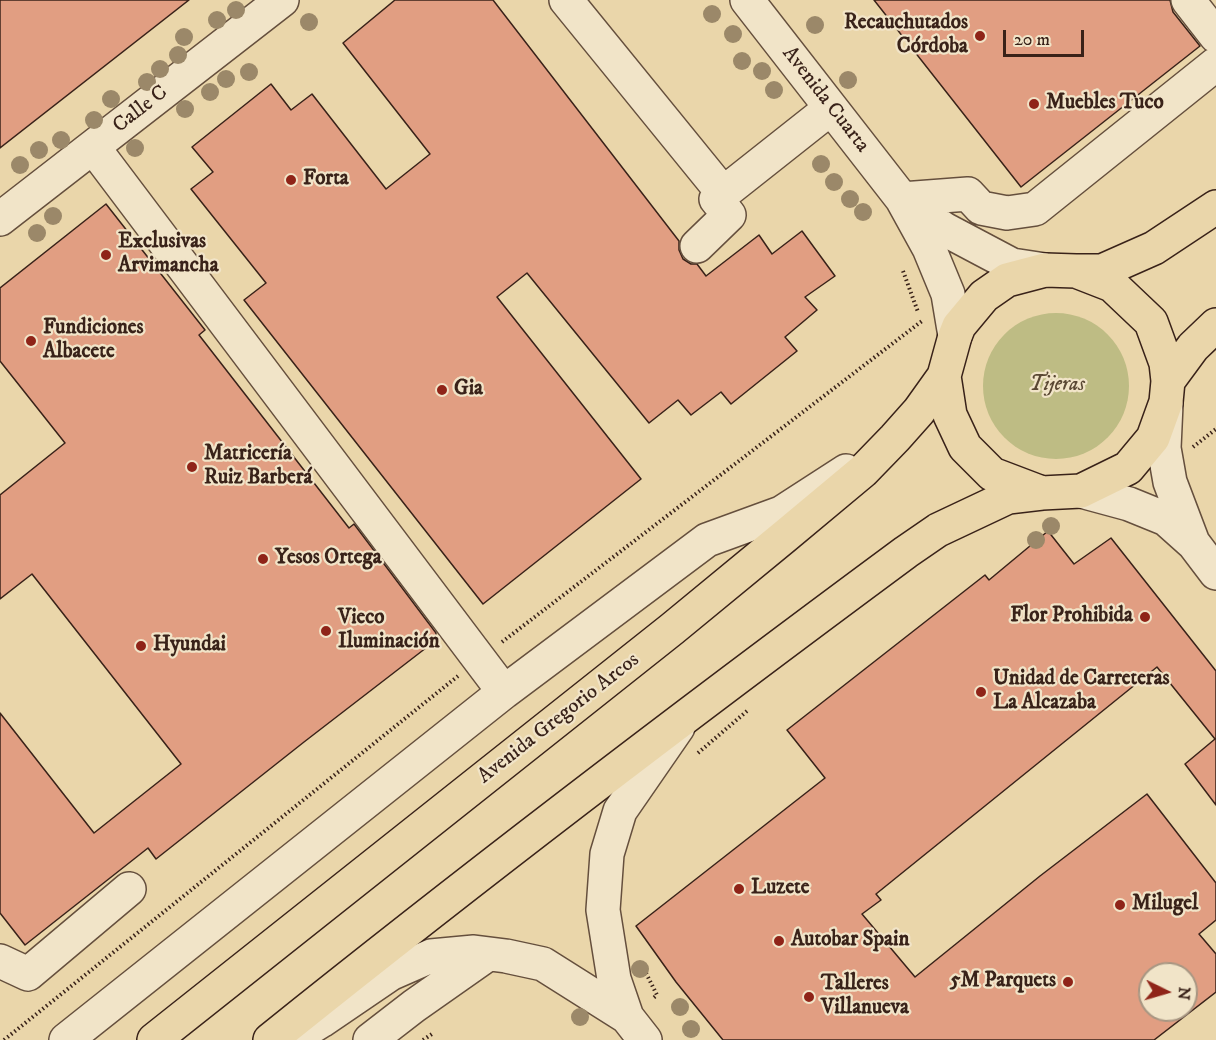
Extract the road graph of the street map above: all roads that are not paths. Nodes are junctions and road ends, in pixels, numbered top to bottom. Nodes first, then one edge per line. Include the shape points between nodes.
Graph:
1 (282, 0) edge
2 (566, 0) edge
3 (747, 0) edge
4 (1188, 0) edge
5 (1216, 36) edge
6 (1216, 64) edge
7 (831, 108) junction
8 (93, 147) junction
9 (723, 193) junction
10 (902, 199) junction
11 (1216, 207) edge
12 (0, 219) edge
13 (697, 246) dead end
14 (1060, 271) junction
15 (1215, 327) edge
16 (955, 336) junction
17 (944, 376) junction
18 (1167, 391) junction
19 (895, 438) junction
20 (1081, 491) junction
21 (1042, 493) junction
22 (1194, 544) junction
23 (1216, 573) edge
24 (504, 692) junction
25 (685, 717) junction
26 (129, 889) dead end
27 (488, 954) junction
28 (0, 961) edge
29 (636, 1028) edge
30 (66, 1040) edge
31 (154, 1040) edge
32 (270, 1040) edge
33 (290, 1040) edge
34 (370, 1040) edge

1 - 8 street, Calle C
2 - 9 street
3 - 7 street, Avenida Cuarta
4 - 5 street
6 - 10 street via 1035,209 1007,213 981,208 968,195
7 - 9 street
7 - 10 street, Avenida Cuarta
8 - 12 street, Calle C
8 - 24 street
9 - 13 street via 716,199 729,215
10 - 14 street via 944,229 1012,266
10 - 16 street via 948,294
11 - 14 main road via 1154,248 1102,271
14 - 16 main road via 1008,280 984,296
14 - 18 main road via 1112,285 1151,322 1166,363
15 - 18 main road via 1193,347
16 - 17 main road
17 - 19 main road, Avenida Gregorio Arcos
17 - 21 main road via 950,415 965,447 992,474
18 - 20 main road via 1153,438 1128,468
18 - 22 street via 1164,448 1170,482
19 - 24 street via 781,513 708,540
19 - 31 main road, Avenida Gregorio Arcos via 863,471 681,622
20 - 21 main road
20 - 22 street via 1166,519
21 - 25 main road via 1008,497 938,530
22 - 23 street
24 - 30 street
25 - 29 street via 620,812 607,854 603,910 614,979
25 - 32 main road
26 - 28 street via 28,974
27 - 29 street via 543,964
27 - 33 street via 431,956 390,974
27 - 34 street

